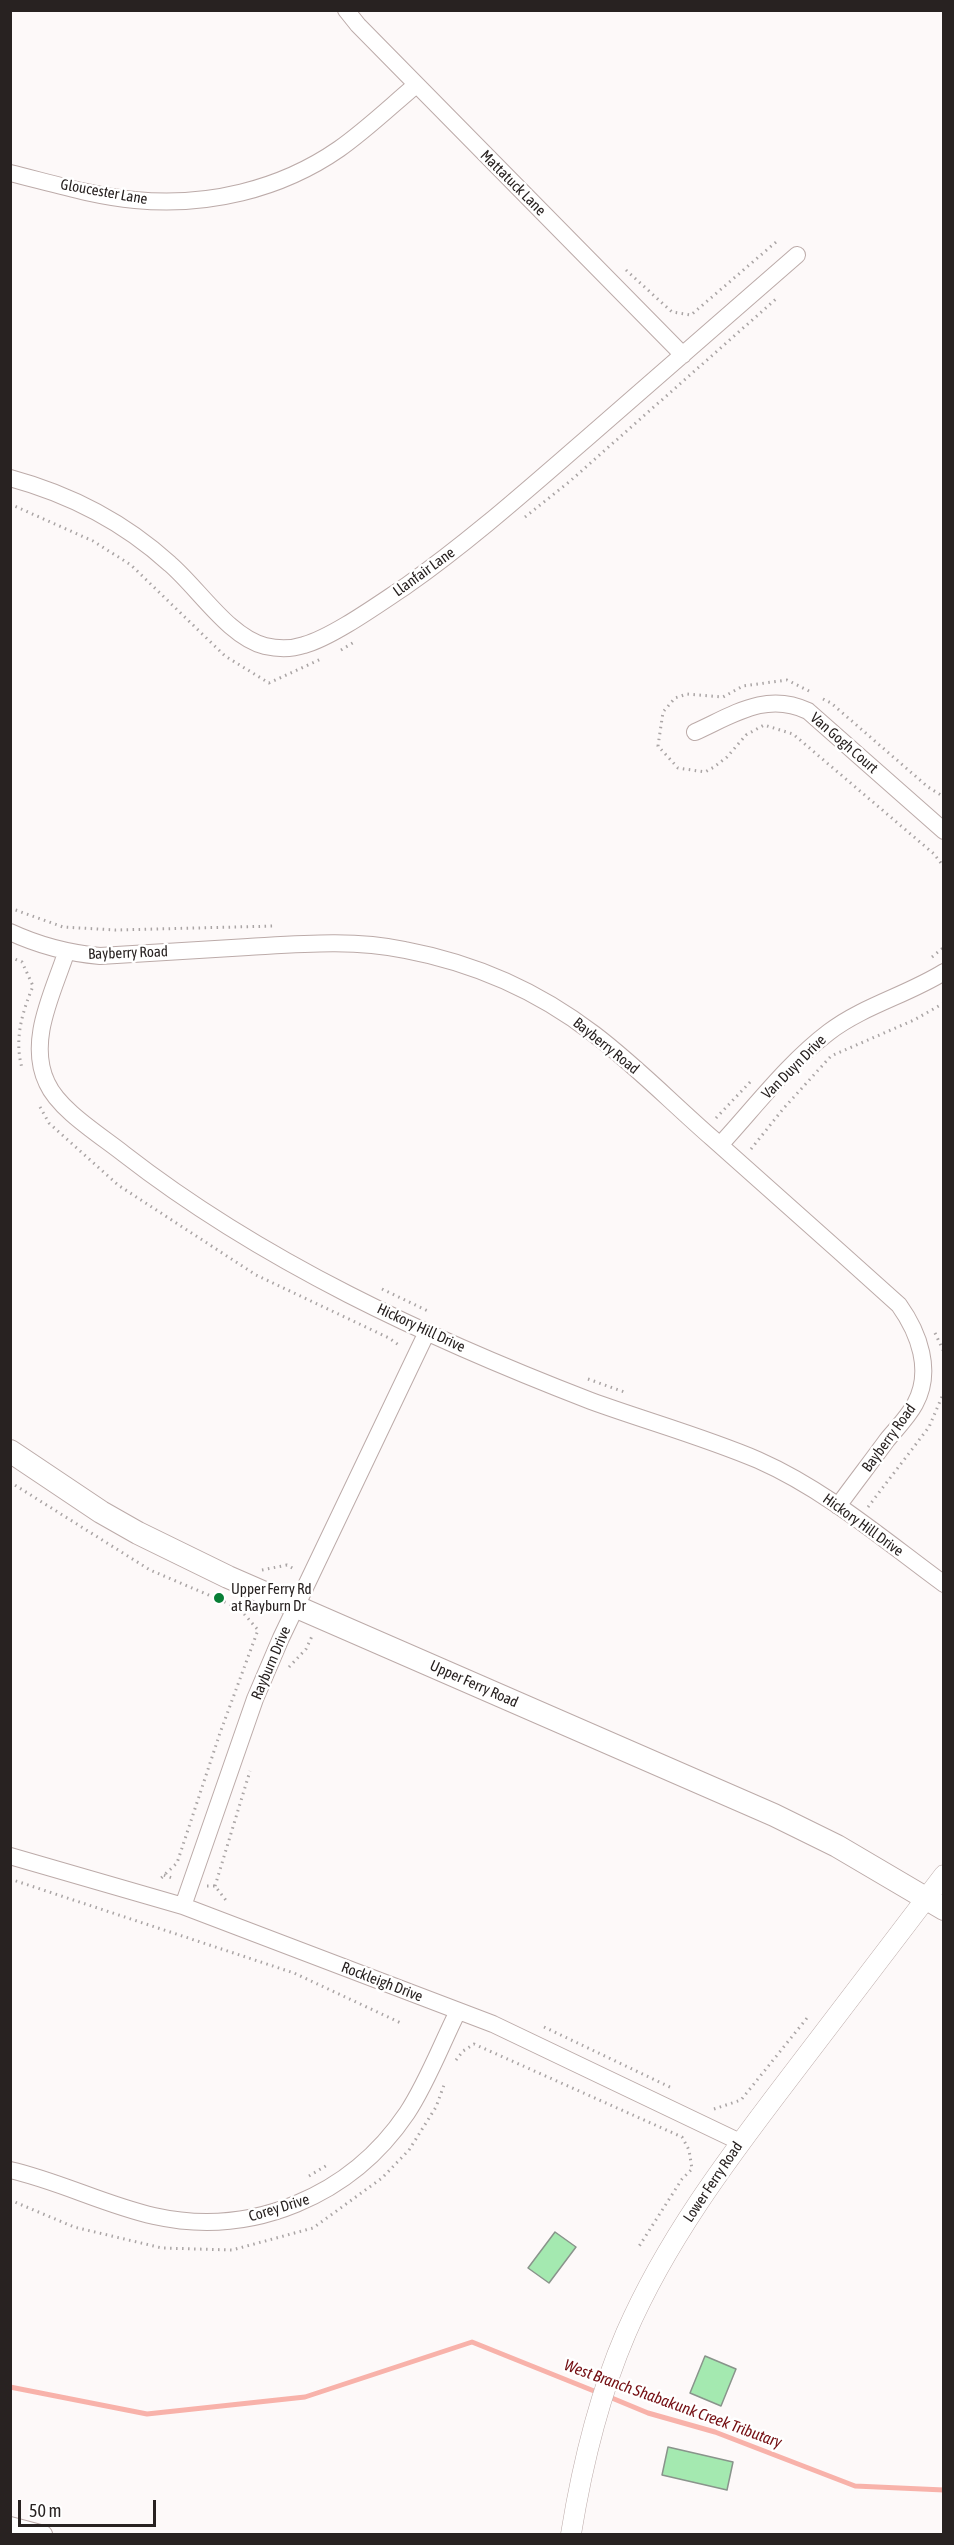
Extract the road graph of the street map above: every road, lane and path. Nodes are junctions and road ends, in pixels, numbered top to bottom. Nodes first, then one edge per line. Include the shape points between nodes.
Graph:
1 (346, 10) edge
2 (416, 85) junction
3 (10, 173) edge
4 (776, 242) dead end
5 (797, 255) dead end
6 (622, 266) dead end
7 (778, 297) dead end
8 (683, 355) junction
9 (10, 478) edge
10 (10, 504) edge
11 (524, 518) dead end
12 (358, 640) dead end
13 (339, 651) dead end
14 (329, 656) dead end
15 (814, 694) dead end
16 (822, 698) dead end
17 (694, 732) dead end
18 (944, 797) edge
19 (944, 831) edge
20 (944, 867) edge
21 (10, 932) edge
22 (66, 952) junction
23 (944, 972) edge
24 (944, 1003) edge
25 (720, 1145) junction
26 (751, 1149) dead end
27 (373, 1285) dead end
28 (437, 1315) dead end
29 (933, 1330) dead end
30 (427, 1332) junction
31 (944, 1352) edge
32 (579, 1376) dead end
33 (944, 1392) edge
34 (631, 1395) dead end
35 (10, 1451) edge
36 (10, 1482) edge
37 (838, 1506) junction
38 (874, 1512) dead end
39 (260, 1570) dead end
40 (309, 1578) junction
41 (944, 1584) edge
42 (296, 1606) junction
43 (322, 1618) junction
44 (285, 1671) dead end
45 (252, 1766) dead end
46 (10, 1856) edge
47 (164, 1875) junction
48 (944, 1875) edge
49 (10, 1879) edge
50 (149, 1880) dead end
51 (190, 1885) junction
52 (215, 1887) junction
53 (935, 1904) edge
54 (183, 1906) junction
55 (236, 1907) dead end
56 (458, 2011) junction
57 (807, 2018) dead end
58 (403, 2024) dead end
59 (536, 2024) dead end
60 (453, 2064) dead end
61 (449, 2075) dead end
62 (676, 2090) dead end
63 (705, 2105) dead end
64 (740, 2142) junction
65 (338, 2159) dead end
66 (10, 2170) edge
67 (302, 2181) dead end
68 (10, 2200) edge
69 (638, 2248) dead end
70 (10, 2525) edge
71 (44, 2535) edge
72 (571, 2535) edge

1 - 2 street, Mattatuck Lane
2 - 3 street, Gloucester Lane via 332,153 276,183 236,195 170,202 134,200
2 - 8 street, Mattatuck Lane
4 - 6 path via 691,315 672,312
5 - 8 street, Llanfair Lane
7 - 11 path via 578,475
8 - 9 street, Llanfair Lane via 454,551 388,598 304,646 267,647 249,640 136,536 68,498
10 - 14 path via 93,541 131,566 225,656 269,683
12 - 13 path
15 - 20 path via 787,680 743,686 723,697 687,694 675,698 663,712 658,746 678,768 705,772 728,757 746,735 764,725 793,734 934,854
16 - 18 path
17 - 19 street, Van Gogh Court via 762,703 795,705 808,711
21 - 22 street, Bayberry Road
22 - 25 street, Bayberry Road via 100,956 310,943 404,949 448,959 519,987 558,1009 595,1035
22 - 30 street, Hickory Hill Drive via 41,1030 39,1050 41,1069 58,1100 139,1166 198,1207 334,1286
23 - 25 street, Van Duyn Drive via 831,1031 807,1050
24 - 26 path via 831,1056
25 - 37 street, Bayberry Road via 899,1305 919,1341 923,1364 916,1403
27 - 28 path
29 - 31 path
30 - 37 street, Hickory Hill Drive via 593,1401 757,1460
30 - 40 street, Rayburn Drive
32 - 34 path
33 - 38 path via 929,1427 867,1506
35 - 42 main road, Upper Ferry Road via 45,1477 138,1533
36 - 47 path via 150,1570 239,1608 258,1630 177,1863
37 - 41 street, Hickory Hill Drive
39 - 40 path via 287,1565
40 - 42 street, Rayburn Drive
42 - 43 main road, Upper Ferry Road
42 - 51 street, Rayburn Drive via 255,1699
43 - 44 path via 306,1649
43 - 53 main road, Upper Ferry Road via 774,1815 837,1846
45 - 52 path
46 - 54 street, Rockleigh Drive
47 - 50 path
47 - 51 path
48 - 53 street, Lower Ferry Road
49 - 58 path via 294,1973
51 - 52 path
51 - 54 street, Rayburn Drive
52 - 55 path via 227,1903
53 - 64 street, Lower Ferry Road
54 - 56 street, Rockleigh Drive
56 - 64 street, Rockleigh Drive
56 - 66 street, Corey Drive via 408,2110 389,2137 341,2181 287,2208 232,2221 184,2222 152,2216
57 - 63 path via 741,2100 715,2109
59 - 62 path
60 - 69 path via 474,2044 682,2137 692,2169
61 - 68 path via 436,2107 409,2150 382,2178 313,2228 232,2250 162,2248 74,2227
64 - 72 street, Lower Ferry Road via 655,2272 626,2333 599,2406 578,2488
65 - 67 path
70 - 71 street

